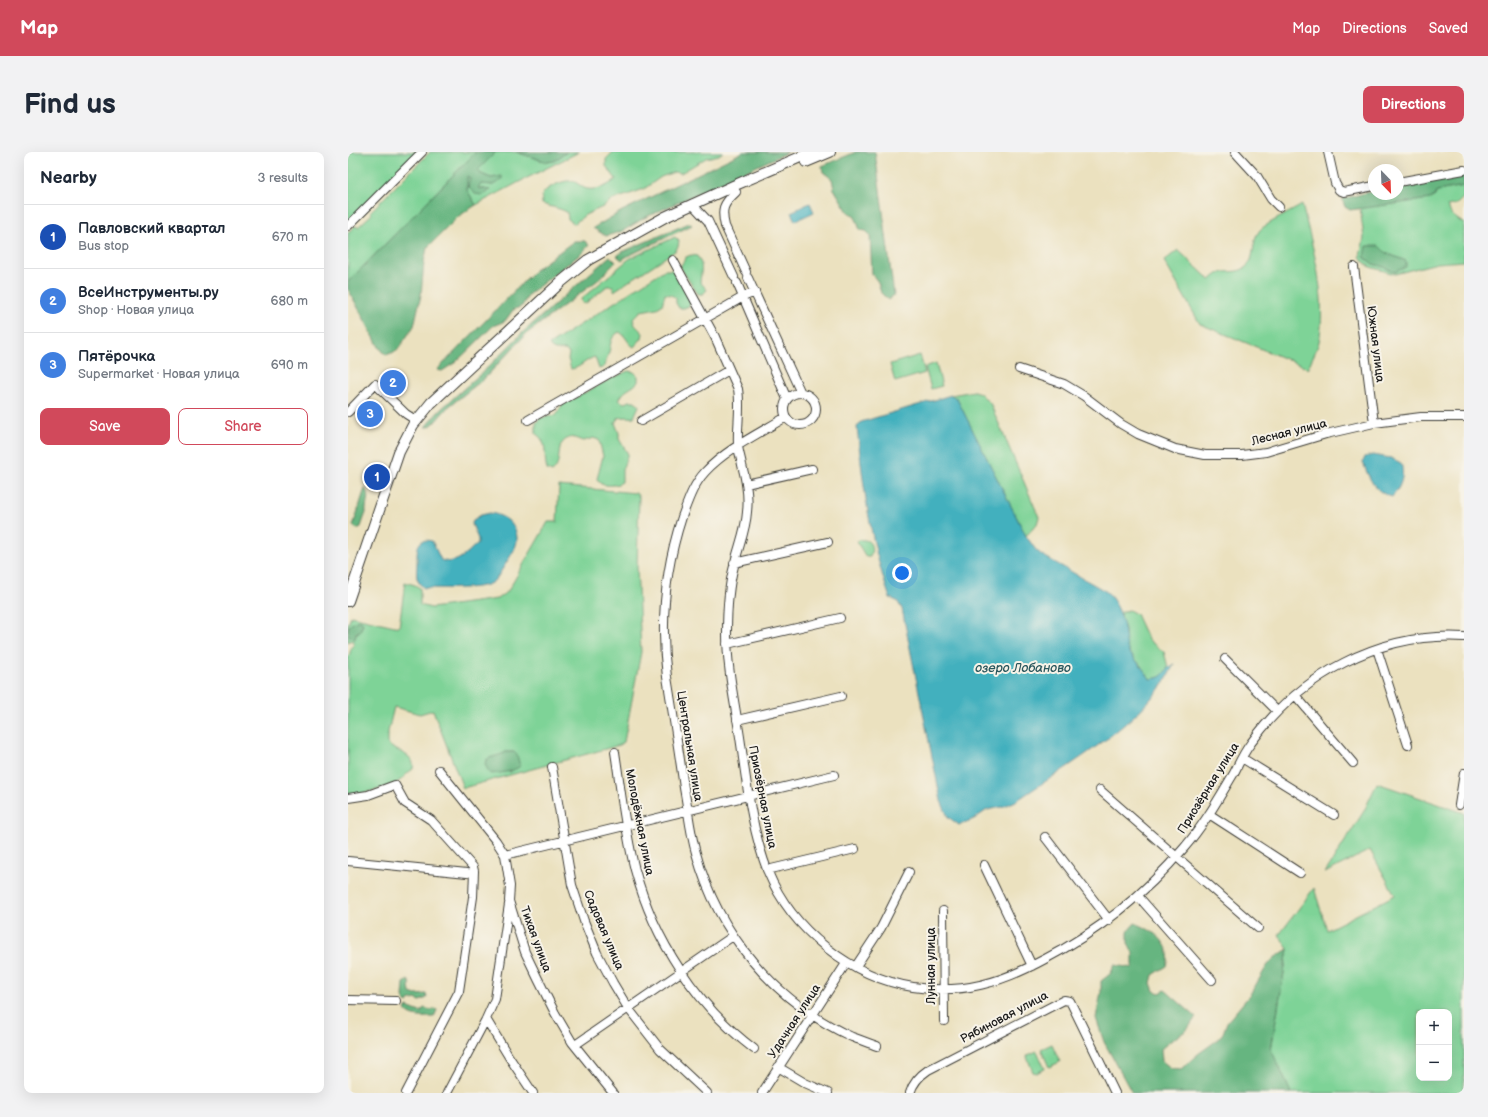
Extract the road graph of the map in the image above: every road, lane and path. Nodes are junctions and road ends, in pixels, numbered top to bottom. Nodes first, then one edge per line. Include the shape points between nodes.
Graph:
1 (422, 152) edge
2 (812, 152) edge
3 (830, 152) edge
4 (1234, 152) edge
5 (1328, 152) edge
6 (1464, 170) edge
7 (1404, 181) edge
8 (1368, 187) edge
9 (736, 192) junction
10 (1279, 206) dead end
11 (694, 207) junction
12 (348, 226) edge
13 (673, 260) dead end
14 (1354, 267) dead end
15 (755, 292) junction
16 (743, 297) junction
17 (706, 319) junction
18 (1019, 369) dead end
19 (729, 370) junction
20 (801, 393) junction
21 (787, 399) junction
22 (348, 412) edge
23 (786, 417) junction
24 (1464, 417) edge
25 (417, 420) junction
26 (528, 420) dead end
27 (641, 421) dead end
28 (1374, 423) junction
29 (738, 447) junction
30 (812, 469) dead end
31 (746, 484) junction
32 (828, 542) dead end
33 (734, 563) junction
34 (348, 601) edge
35 (840, 618) dead end
36 (1464, 637) edge
37 (727, 644) junction
38 (1377, 649) junction
39 (1225, 659) dead end
40 (1295, 694) junction
41 (841, 696) dead end
42 (1277, 711) junction
43 (737, 720) junction
44 (1408, 745) dead end
45 (615, 752) dead end
46 (1242, 758) junction
47 (1353, 763) dead end
48 (552, 767) dead end
49 (438, 770) dead end
50 (1464, 773) edge
51 (834, 775) dead end
52 (1100, 790) dead end
53 (748, 796) junction
54 (348, 798) edge
55 (1459, 804) dead end
56 (688, 810) junction
57 (1209, 814) junction
58 (1334, 815) dead end
59 (626, 826) junction
60 (1045, 837) dead end
61 (564, 841) junction
62 (855, 849) dead end
63 (505, 855) junction
64 (1176, 856) junction
65 (348, 861) edge
66 (984, 865) dead end
67 (767, 870) junction
68 (909, 872) dead end
69 (467, 873) dead end
70 (1300, 873) dead end
71 (1138, 896) junction
72 (509, 901) junction
73 (943, 911) dead end
74 (1109, 920) junction
75 (1258, 928) dead end
76 (733, 936) junction
77 (847, 962) junction
78 (856, 966) junction
79 (1032, 966) junction
80 (681, 972) junction
81 (1212, 980) dead end
82 (943, 990) junction
83 (348, 1000) edge
84 (396, 1001) dead end
85 (628, 1008) junction
86 (812, 1015) junction
87 (486, 1019) junction
88 (944, 1021) dead end
89 (575, 1045) junction
90 (878, 1046) dead end
91 (754, 1049) dead end
92 (778, 1067) junction
93 (449, 1092) edge
94 (406, 1093) edge
95 (533, 1093) edge
96 (614, 1093) edge
97 (707, 1093) edge
98 (762, 1093) edge
99 (828, 1093) edge
100 (910, 1093) edge
101 (1115, 1093) edge

1 - 12 street
2 - 11 main road
3 - 9 main road
4 - 10 street via 1253,171 1271,200
5 - 8 street via 1339,190 1344,192
6 - 7 street
9 - 11 main road
9 - 15 street via 724,205 724,221
11 - 16 street via 708,221
11 - 25 main road via 668,223 631,236 588,260 471,365
13 - 17 street, Приозёрная улица
14 - 28 street, Южная улица
15 - 16 street
15 - 20 street
16 - 17 street
16 - 21 street
17 - 19 street, Приозёрная улица
17 - 26 street
18 - 28 street, Лесная улица via 1064,384 1138,434 1175,449 1205,455 1266,452
19 - 27 street
19 - 29 street, Приозёрная улица via 740,398
20 - 21 street via 793,394
20 - 23 street via 807,394 814,401 814,416 810,422 803,425
21 - 23 street via 784,410
22 - 25 street via 375,384 406,414
23 - 29 street, Центральная улица
24 - 28 street, Лесная улица via 1421,417
25 - 34 main road via 404,440 393,466
29 - 31 street, Приозёрная улица
29 - 56 street, Центральная улица via 705,472 693,488 678,531 665,598 664,655
30 - 31 street
31 - 33 street, Приозёрная улица via 748,511
32 - 33 street
33 - 37 street, Приозёрная улица via 728,597
35 - 37 street
36 - 38 street, Приозёрная улица via 1428,638
37 - 43 street, Приозёрная улица
38 - 40 street, Приозёрная улица via 1327,671
38 - 44 street
39 - 42 street
40 - 42 street, Приозёрная улица
40 - 47 street
41 - 43 street
42 - 46 street, Приозёрная улица
43 - 53 street, Приозёрная улица
45 - 59 street, Молодёжная улица
46 - 57 street, Приозёрная улица
46 - 58 street
48 - 61 street, Садовая улица
49 - 63 street, Тихая улица
50 - 55 street
51 - 53 street
52 - 64 street
53 - 56 street
53 - 67 street, Приозёрная улица
54 - 94 street via 368,795 395,785 405,803 431,820 473,866 474,871 473,897 459,991
56 - 59 street
56 - 76 street, Центральная улица via 696,853 706,883
57 - 64 street, Приозёрная улица
57 - 70 street
59 - 61 street
59 - 80 street, Молодёжная улица via 642,893 655,926
60 - 74 street
61 - 63 street
61 - 85 street, Садовая улица via 572,885 584,921 597,953
62 - 67 street
63 - 72 street, Тихая улица via 510,886
64 - 71 street, Приозёрная улица
64 - 75 street
65 - 69 street
66 - 79 street
67 - 77 street, Приозёрная улица via 779,894 798,920 821,943
68 - 78 street via 881,928
71 - 74 street, Приозёрная улица
71 - 81 street
72 - 87 street via 495,999
72 - 89 street, Тихая улица via 534,972
73 - 82 street, Лунная улица
74 - 79 street, Приозёрная улица via 1065,949
76 - 80 street
76 - 86 street, Центральная улица via 762,972
77 - 78 street, Приозёрная улица
77 - 86 street, Удачная улица
78 - 82 street, Приозёрная улица via 889,981 911,987
79 - 82 street, Приозёрная улица via 1001,980 970,988
80 - 85 street
80 - 91 street, Молодёжная улица via 713,1013
82 - 88 street, Лунная улица
83 - 84 street
85 - 89 street
85 - 97 street, Садовая улица via 660,1049
86 - 90 street, Центральная улица via 853,1037
86 - 92 street, Удачная улица
87 - 93 street
87 - 95 street
89 - 96 street, Тихая улица
92 - 98 street, Удачная улица
92 - 99 street
100 - 101 street, Рябиновая улица via 920,1075 928,1070 1064,1000 1070,1001

